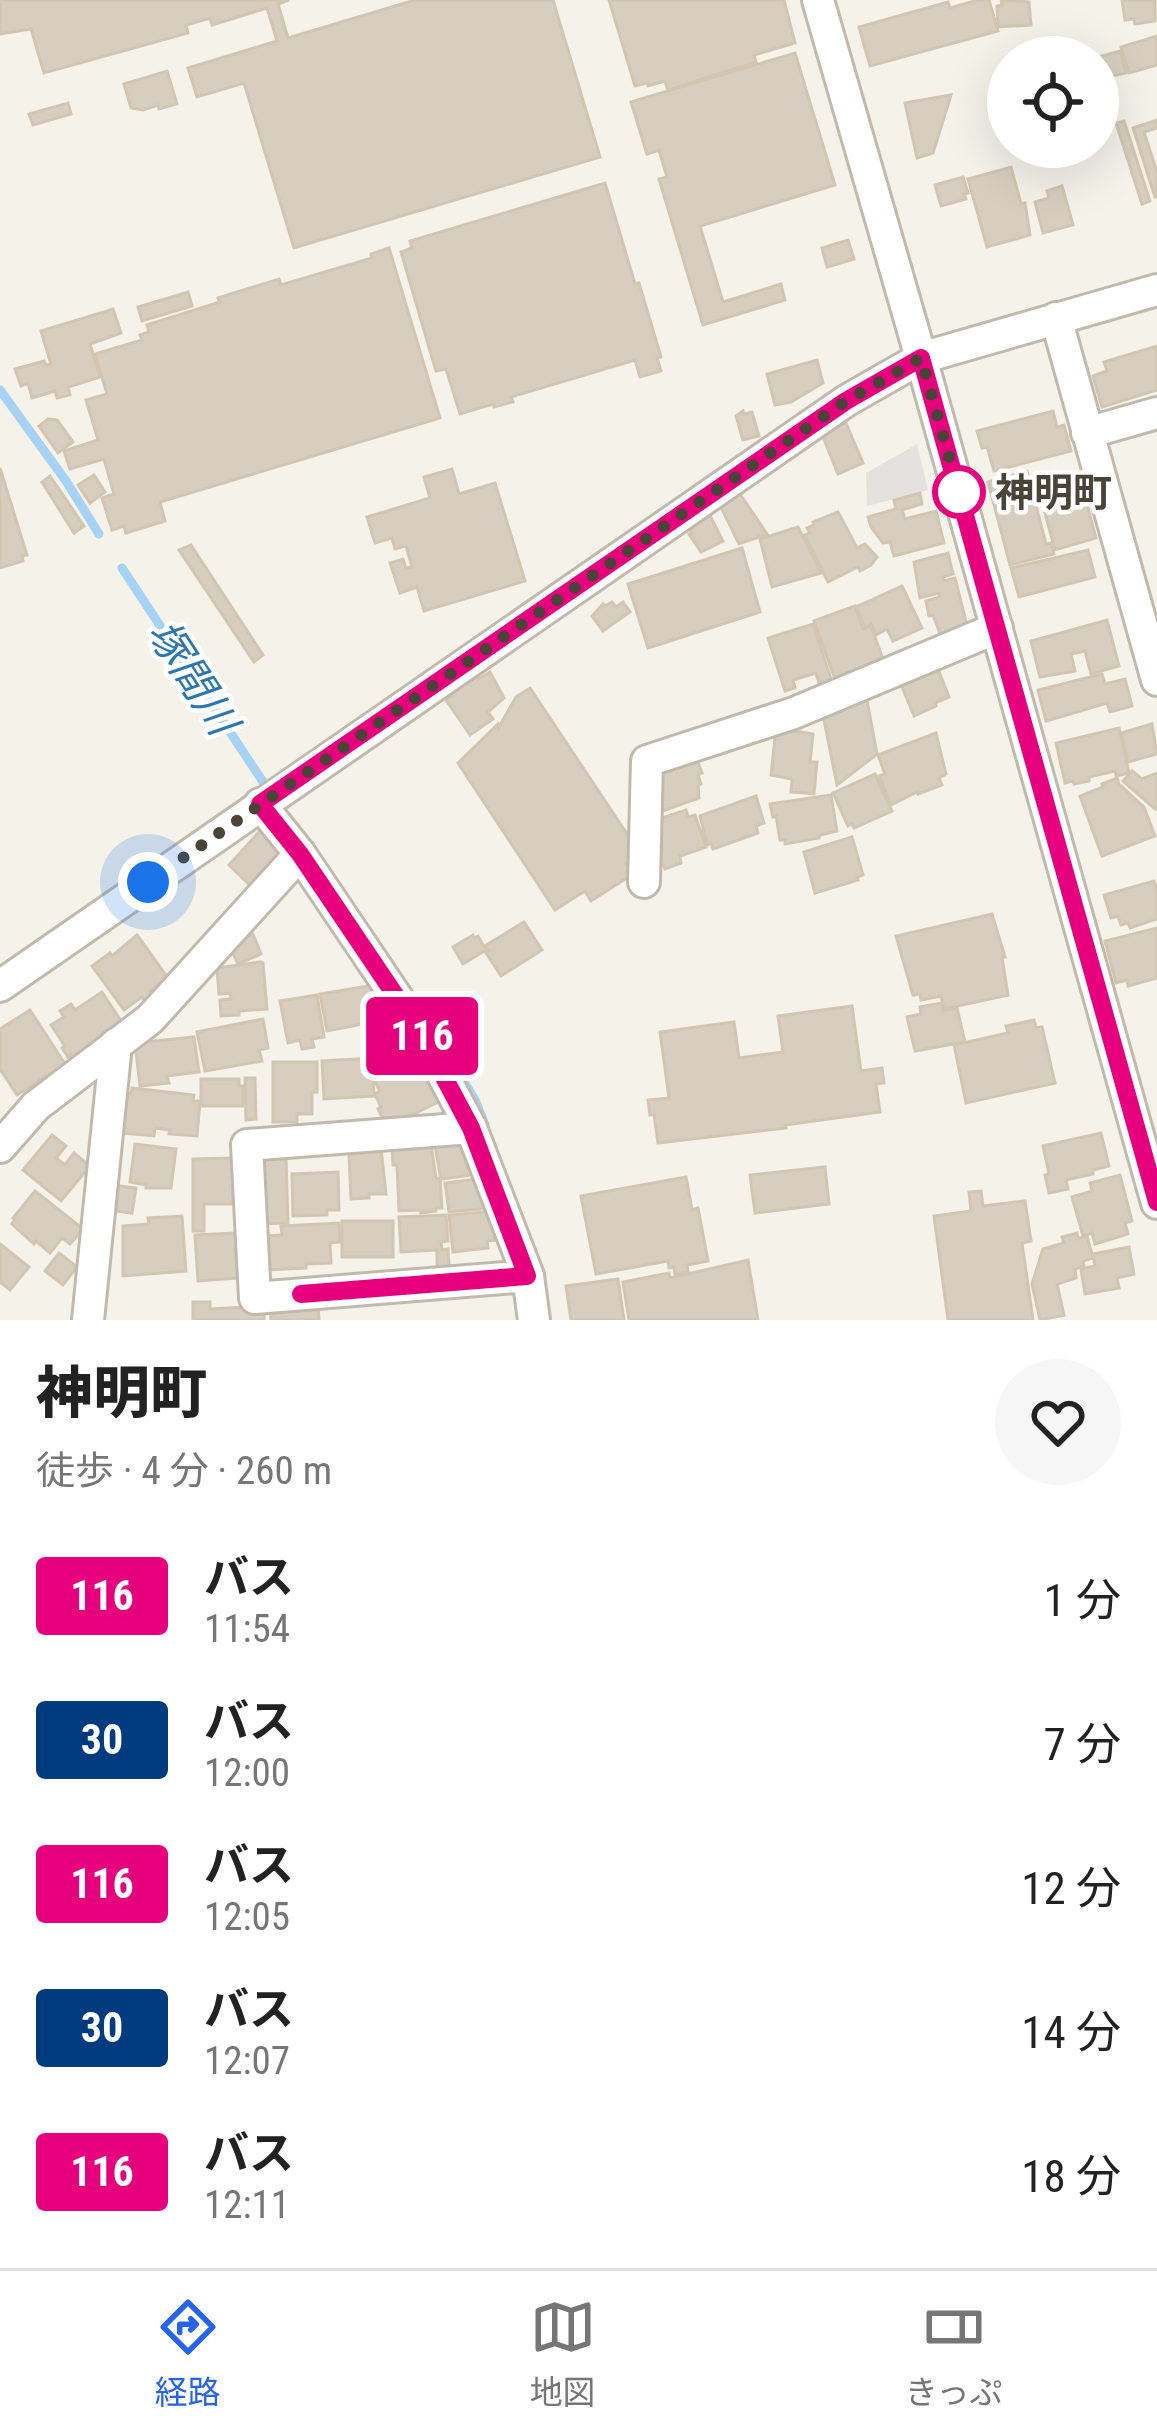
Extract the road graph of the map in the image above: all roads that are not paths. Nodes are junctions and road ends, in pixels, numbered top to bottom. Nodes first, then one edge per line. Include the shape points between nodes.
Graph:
1 (818, 0) edge
2 (1157, 290) edge
3 (1056, 318) junction
4 (921, 358) junction
5 (1157, 413) edge
6 (1088, 433) junction
7 (997, 628) junction
8 (1157, 680) edge
9 (260, 804) junction
10 (300, 854) junction
11 (644, 882) dead end
12 (0, 986) edge
13 (116, 1044) junction
14 (1143, 1089) edge
15 (471, 1128) junction
16 (0, 1147) edge
17 (1157, 1203) edge
18 (527, 1276) junction
19 (88, 1320) edge
20 (534, 1320) edge

1 - 4 street
2 - 3 street
3 - 4 street
3 - 6 street
4 - 7 street
4 - 9 street via 846,401
5 - 6 street
6 - 8 street
7 - 11 street via 794,713 646,761
7 - 14 street
9 - 10 street
9 - 12 street
10 - 13 street via 150,1019
10 - 15 street via 420,1032
13 - 16 street via 36,1106
13 - 19 street
14 - 17 street
15 - 18 street
15 - 18 street via 247,1145 255,1298
18 - 20 street

